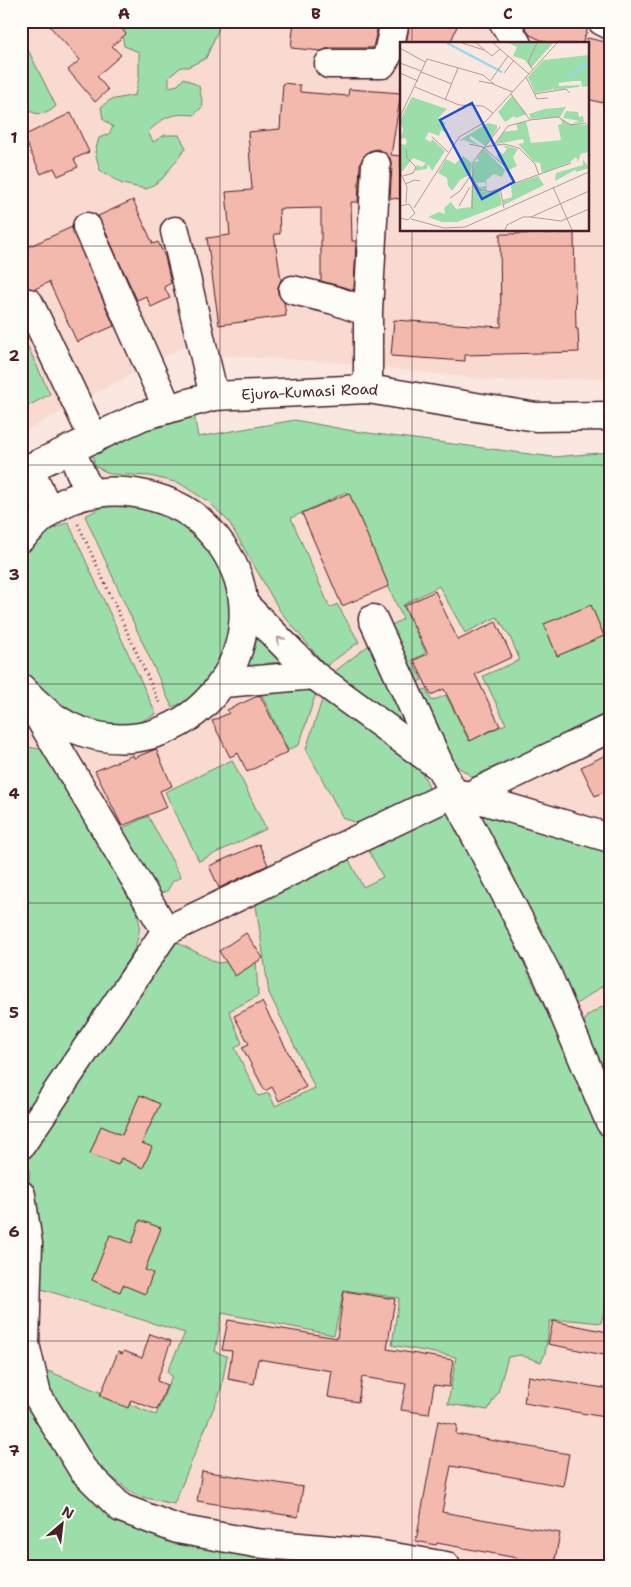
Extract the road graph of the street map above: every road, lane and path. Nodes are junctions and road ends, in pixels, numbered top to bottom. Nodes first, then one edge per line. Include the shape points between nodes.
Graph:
1 (395, 21) edge
2 (503, 21) edge
3 (602, 21) edge
4 (610, 25) edge
5 (516, 42) edge
6 (329, 64) dead end
7 (376, 165) dead end
8 (87, 227) dead end
9 (175, 231) dead end
10 (293, 290) dead end
11 (29, 303) dead end
12 (368, 312) junction
13 (368, 389) junction
14 (214, 396) junction
15 (168, 409) junction
16 (610, 416) edge
17 (82, 444) junction
18 (25, 470) edge
19 (69, 502) junction
20 (21, 538) edge
21 (244, 604) junction
22 (373, 620) dead end
23 (314, 675) junction
24 (224, 683) junction
25 (21, 688) edge
26 (171, 728) junction
27 (610, 728) edge
28 (109, 737) junction
29 (69, 766) junction
30 (440, 767) junction
31 (461, 794) junction
32 (610, 838) edge
33 (166, 932) junction
34 (30, 1120) edge
35 (610, 1122) edge
36 (21, 1145) edge
37 (21, 1195) edge
38 (374, 1560) edge
39 (446, 1566) edge

1 - 6 main road via 388,54 382,64
2 - 5 main road
3 - 4 main road
7 - 12 main road
8 - 15 main road
9 - 14 main road
10 - 12 main road
11 - 17 main road
12 - 13 main road
13 - 14 main road, Ejura-Kumasi Road
13 - 16 main road, Ejura-Kumasi Road via 536,417
14 - 15 main road, Ejura-Kumasi Road
15 - 17 main road, Ejura-Kumasi Road via 142,416
17 - 18 main road, Ejura-Kumasi Road
17 - 19 main road
18 - 19 main road
19 - 20 main road
19 - 21 main road via 132,491 174,502 209,527 233,562
19 - 26 path
23 -> 21 main road
21 - 24 main road via 241,646
22 - 30 main road
23 - 24 main road
23 - 30 main road
24 - 26 main road via 201,709
25 - 28 main road via 45,712 75,729
25 - 29 main road
26 - 28 main road via 141,737
27 - 31 main road
28 - 29 main road
29 - 33 main road
30 - 31 main road
31 - 32 main road
31 - 33 main road
31 - 35 main road via 547,974
33 - 34 main road
34 - 36 main road
37 - 38 main road via 28,1244 25,1344 35,1387 58,1432 89,1476 121,1508 177,1529
38 - 39 main road

